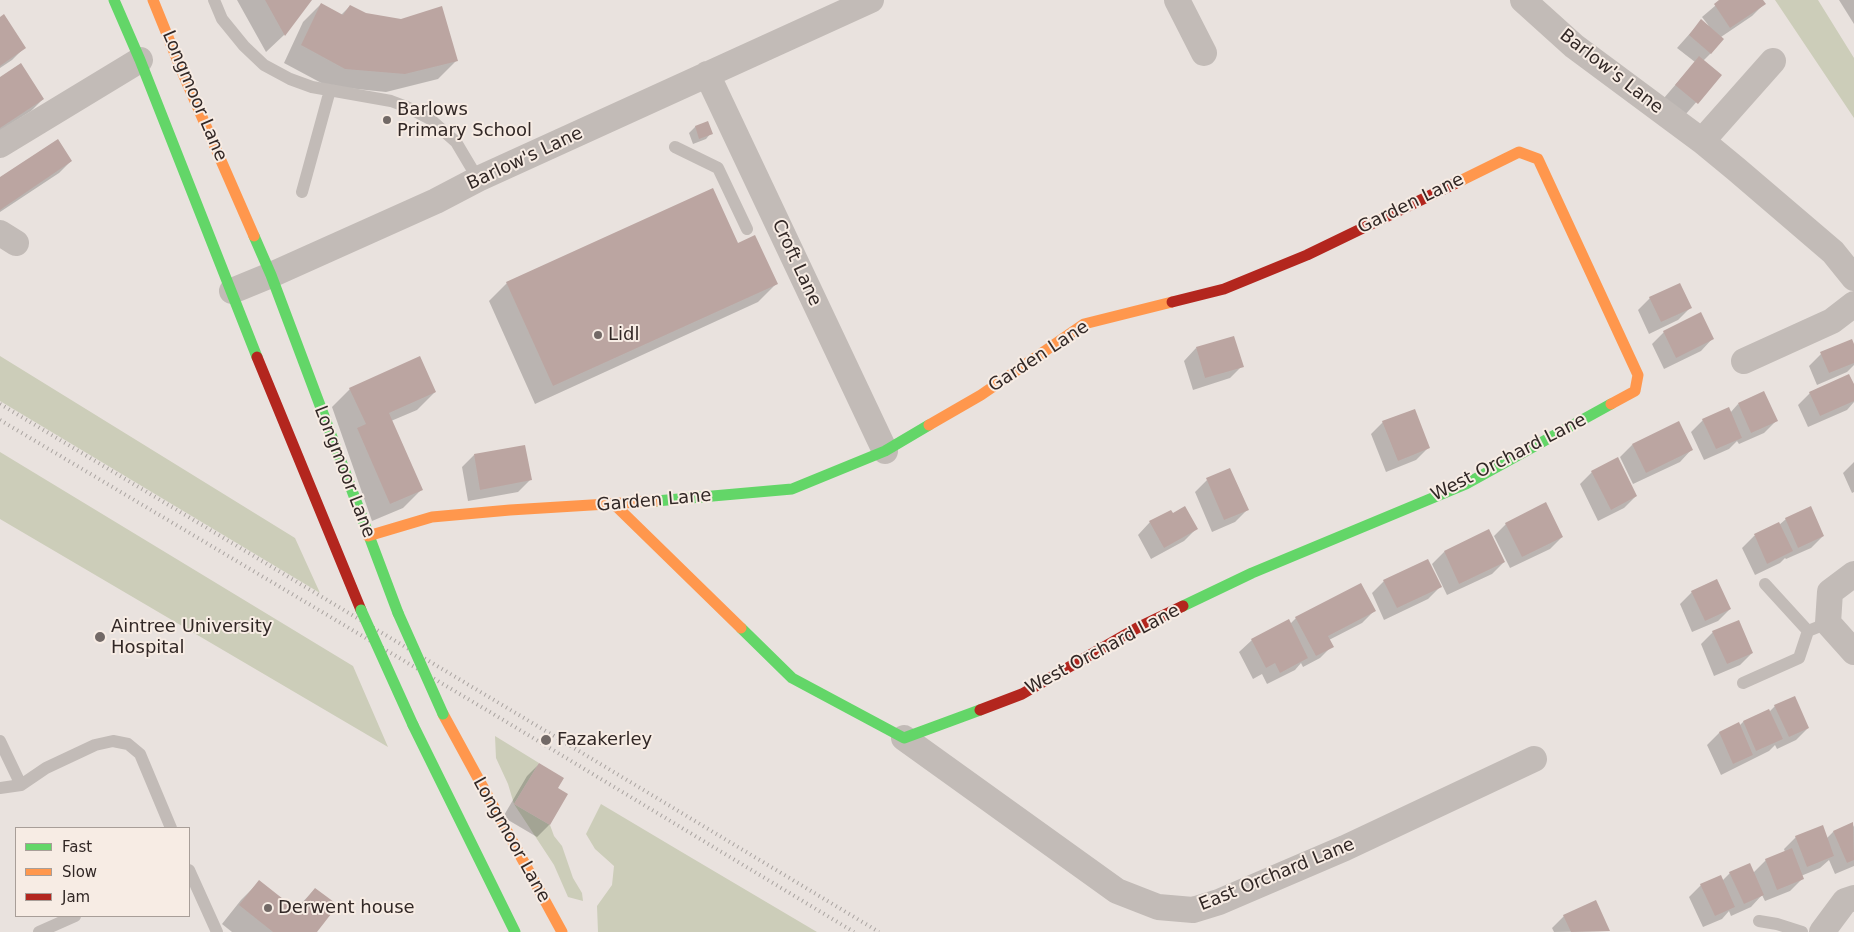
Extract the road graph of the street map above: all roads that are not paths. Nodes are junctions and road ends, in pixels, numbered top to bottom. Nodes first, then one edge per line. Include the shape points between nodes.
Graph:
1 (114, 0) edge
2 (153, 0) edge
3 (214, 0) edge
4 (871, 0) edge
5 (1177, 0) edge
6 (1523, 0) edge
7 (1204, 53) dead end
8 (140, 60) junction
9 (1773, 61) dead end
10 (706, 74) junction
11 (330, 90) junction
12 (1702, 141) junction
13 (0, 145) edge
14 (675, 147) dead end
15 (478, 179) junction
16 (302, 192) dead end
17 (747, 229) dead end
18 (271, 275) junction
19 (1854, 278) edge
20 (232, 291) junction
21 (1854, 304) edge
22 (1744, 361) dead end
23 (1635, 391) joint
24 (886, 451) junction
25 (615, 506) junction
26 (368, 536) junction
27 (1854, 574) edge
28 (1765, 584) dead end
29 (1818, 627) junction
30 (1854, 652) edge
31 (1743, 683) dead end
32 (904, 738) junction
33 (0, 741) edge
34 (1534, 760) dead end
35 (21, 785) junction
36 (0, 788) edge
37 (171, 827) edge
38 (190, 872) edge
39 (1854, 898) edge
40 (73, 917) edge
41 (1759, 921) dead end
42 (39, 932) edge
43 (217, 932) edge
44 (515, 932) edge
45 (562, 932) edge
46 (1802, 932) edge
47 (1822, 932) edge

1 - 8 street, Longmoor Lane
2 - 18 street, Longmoor Lane
3 - 11 lane via 222,19 264,65 312,88
4 - 10 street, Barlow's Lane
5 - 7 street
6 - 12 street, Barlow's Lane via 1574,46
8 - 13 street
8 - 20 street, Longmoor Lane
9 - 12 street
10 - 15 street, Barlow's Lane
10 - 24 street, Croft Lane
11 - 15 lane via 390,101 430,119 456,142
11 - 16 lane
12 - 19 street, Barlow's Lane via 1833,252
14 - 17 lane via 718,168
15 - 18 street, Barlow's Lane
18 - 20 street, Barlow's Lane
18 - 26 street, Longmoor Lane
20 - 44 street, Longmoor Lane, bridge via 361,610 413,725
21 - 22 street via 1832,321
23 - 24 street, Garden Lane via 1638,375 1538,159 1519,152 1308,255 1224,289 1084,324 981,394
23 - 32 street, West Orchard Lane via 1466,484 1252,573 1137,628 1022,694
24 - 25 street, Garden Lane via 792,489
25 - 26 street, Garden Lane via 432,517
25 - 32 street via 792,678
26 - 45 street, Longmoor Lane, bridge via 442,714
27 - 29 street via 1830,592
28 - 29 lane
29 - 30 street
29 - 31 lane via 1799,658
32 - 34 street, East Orchard Lane via 1117,891 1158,907 1193,910 1345,848
33 - 35 lane
35 - 36 lane
35 - 37 lane via 46,768 95,744 113,741 128,744 140,754
38 - 43 lane
39 - 47 street via 1845,901
40 - 42 lane
41 - 46 lane

